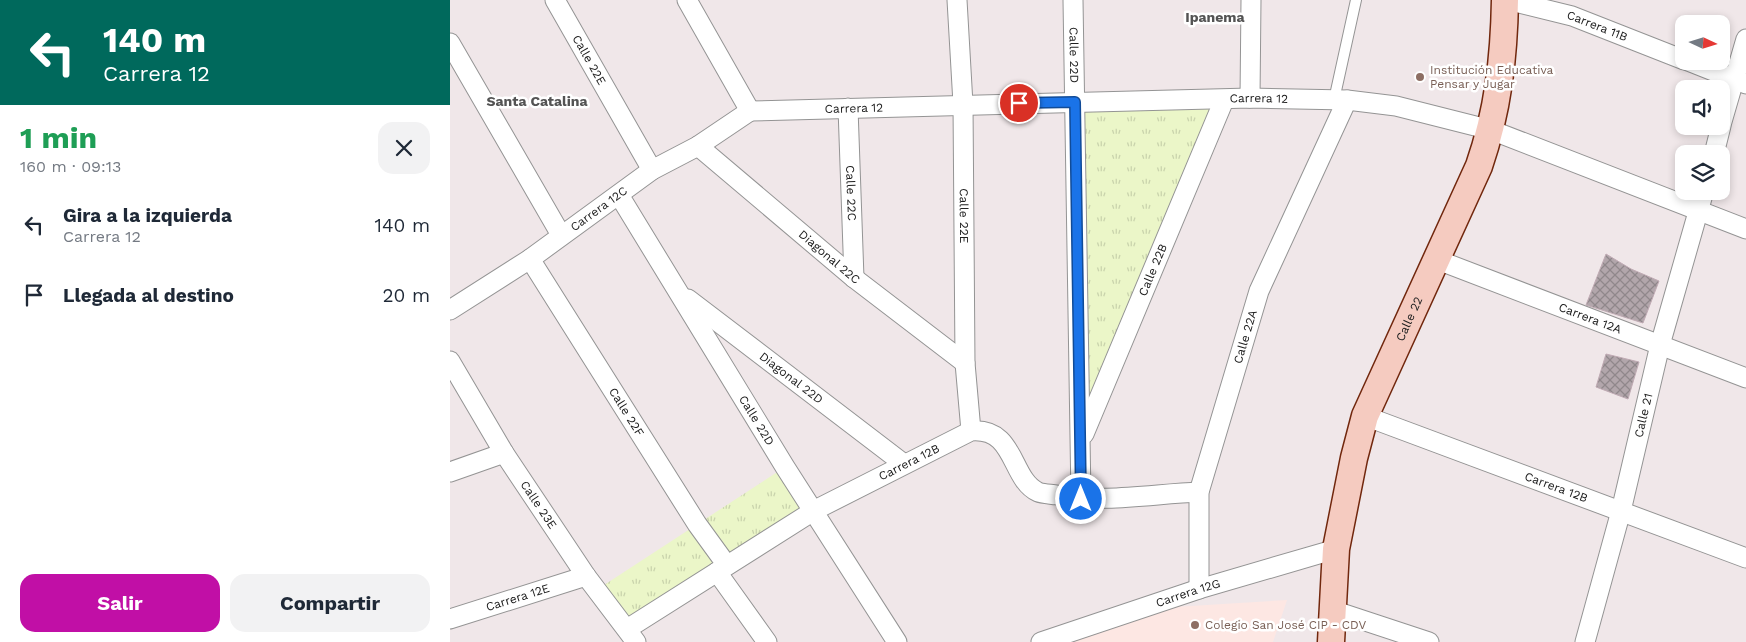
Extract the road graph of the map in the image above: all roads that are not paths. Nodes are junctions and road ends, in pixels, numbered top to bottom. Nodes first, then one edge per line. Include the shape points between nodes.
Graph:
1 (555, 0) edge
2 (687, 0) edge
3 (957, 0) edge
4 (1073, 0) edge
5 (1250, 0) edge
6 (1356, 0) edge
7 (1506, 0) edge
8 (1574, 8) edge
9 (1746, 39) edge
10 (450, 43) edge
11 (1675, 56) edge
12 (1711, 70) edge
13 (1740, 81) edge
14 (1250, 98) junction
15 (1224, 100) junction
16 (1341, 100) junction
17 (1075, 102) junction
18 (963, 104) junction
19 (1730, 105) edge
20 (848, 108) junction
21 (750, 111) junction
22 (1491, 130) junction
23 (698, 146) junction
24 (652, 170) junction
25 (620, 195) junction
26 (1701, 200) edge
27 (1698, 212) junction
28 (1746, 229) edge
29 (561, 235) junction
30 (530, 259) junction
31 (1435, 259) junction
32 (854, 278) junction
33 (679, 292) junction
34 (450, 310) edge
35 (1660, 345) junction
36 (450, 361) edge
37 (965, 363) junction
38 (1746, 378) edge
39 (1366, 416) junction
40 (971, 431) junction
41 (1081, 442) junction
42 (504, 453) junction
43 (904, 464) junction
44 (450, 472) edge
45 (1199, 492) junction
46 (1081, 499) junction
47 (815, 510) junction
48 (1621, 511) junction
49 (1336, 549) junction
50 (1746, 558) edge
51 (721, 568) junction
52 (586, 576) junction
53 (1199, 589) junction
54 (1332, 610) junction
55 (450, 619) edge
56 (631, 635) edge
57 (767, 642) edge
58 (897, 642) edge
59 (1041, 642) edge
60 (1331, 642) edge
61 (1429, 642) edge
62 (1586, 642) edge

1 - 24 street, Calle 22E
2 - 21 street
3 - 18 street, Calle 22E
4 - 17 street, Calle 22D
5 - 14 street
6 - 16 lane
7 - 8 street, Carrera 11B
7 - 22 street, Calle 22 via 1500,82
8 - 11 street, Carrera 11B
9 - 13 street
10 - 29 street
12 - 13 street
13 - 19 street
14 - 15 street, Carrera 12
14 - 16 street, Carrera 12
15 - 17 street, Carrera 12
15 - 41 street, Calle 22B
16 - 22 street, Carrera 12 via 1396,106
16 - 45 street, Calle 22A via 1259,291
17 - 18 street, Carrera 12
17 - 41 street, Calle 22D
18 - 20 street, Carrera 12
18 - 37 street, Calle 22E
20 - 21 street, Carrera 12
20 - 32 street, Calle 22C
21 - 23 street, Carrera 12C
22 - 27 street, Carrera 12
22 - 31 street, Calle 22 via 1479,166
23 - 24 street, Carrera 12C
23 - 32 street, Diagonal 22C
24 - 25 street, Carrera 12C
25 - 29 street, Carrera 12C
25 - 33 street, Calle 22D
26 - 27 street, Calle 21
27 - 28 street, Carrera 12
27 - 35 street, Calle 21
29 - 30 street, Carrera 12C
30 - 34 street, Carrera 12C
30 - 51 street, Calle 22F via 697,524
31 - 35 street, Carrera 12A
31 - 39 street, Calle 22
32 - 37 street, Diagonal 22C
33 - 43 street, Diagonal 22D
33 - 47 street, Calle 22D via 785,467
35 - 38 street, Carrera 12A
35 - 48 street, Calle 21
36 - 42 street, Calle 23E
37 - 40 street, Calle 22E
39 - 48 street, Carrera 12B
39 - 49 street, Calle 22
40 - 43 street, Carrera 12B
40 - 46 street via 982,430 1000,441 1025,480 1037,491
41 - 46 street, Calle 22D
42 - 44 street
42 - 52 street, Calle 23E
43 - 47 street, Carrera 12B
45 - 46 street
45 - 53 street, Calle 22A
47 - 51 street, Carrera 12B
47 - 58 street, Calle 22D
48 - 50 street, Carrera 12B
48 - 62 street, Calle 21
49 - 53 street, Carrera 12G
49 - 54 street, Calle 22
51 - 56 street, Carrera 12B
51 - 57 street
52 - 55 street, Carrera 12E
52 - 56 street, Calle 23E
53 - 59 street, Carrera 12G
54 - 60 street, Calle 22
54 - 61 street

